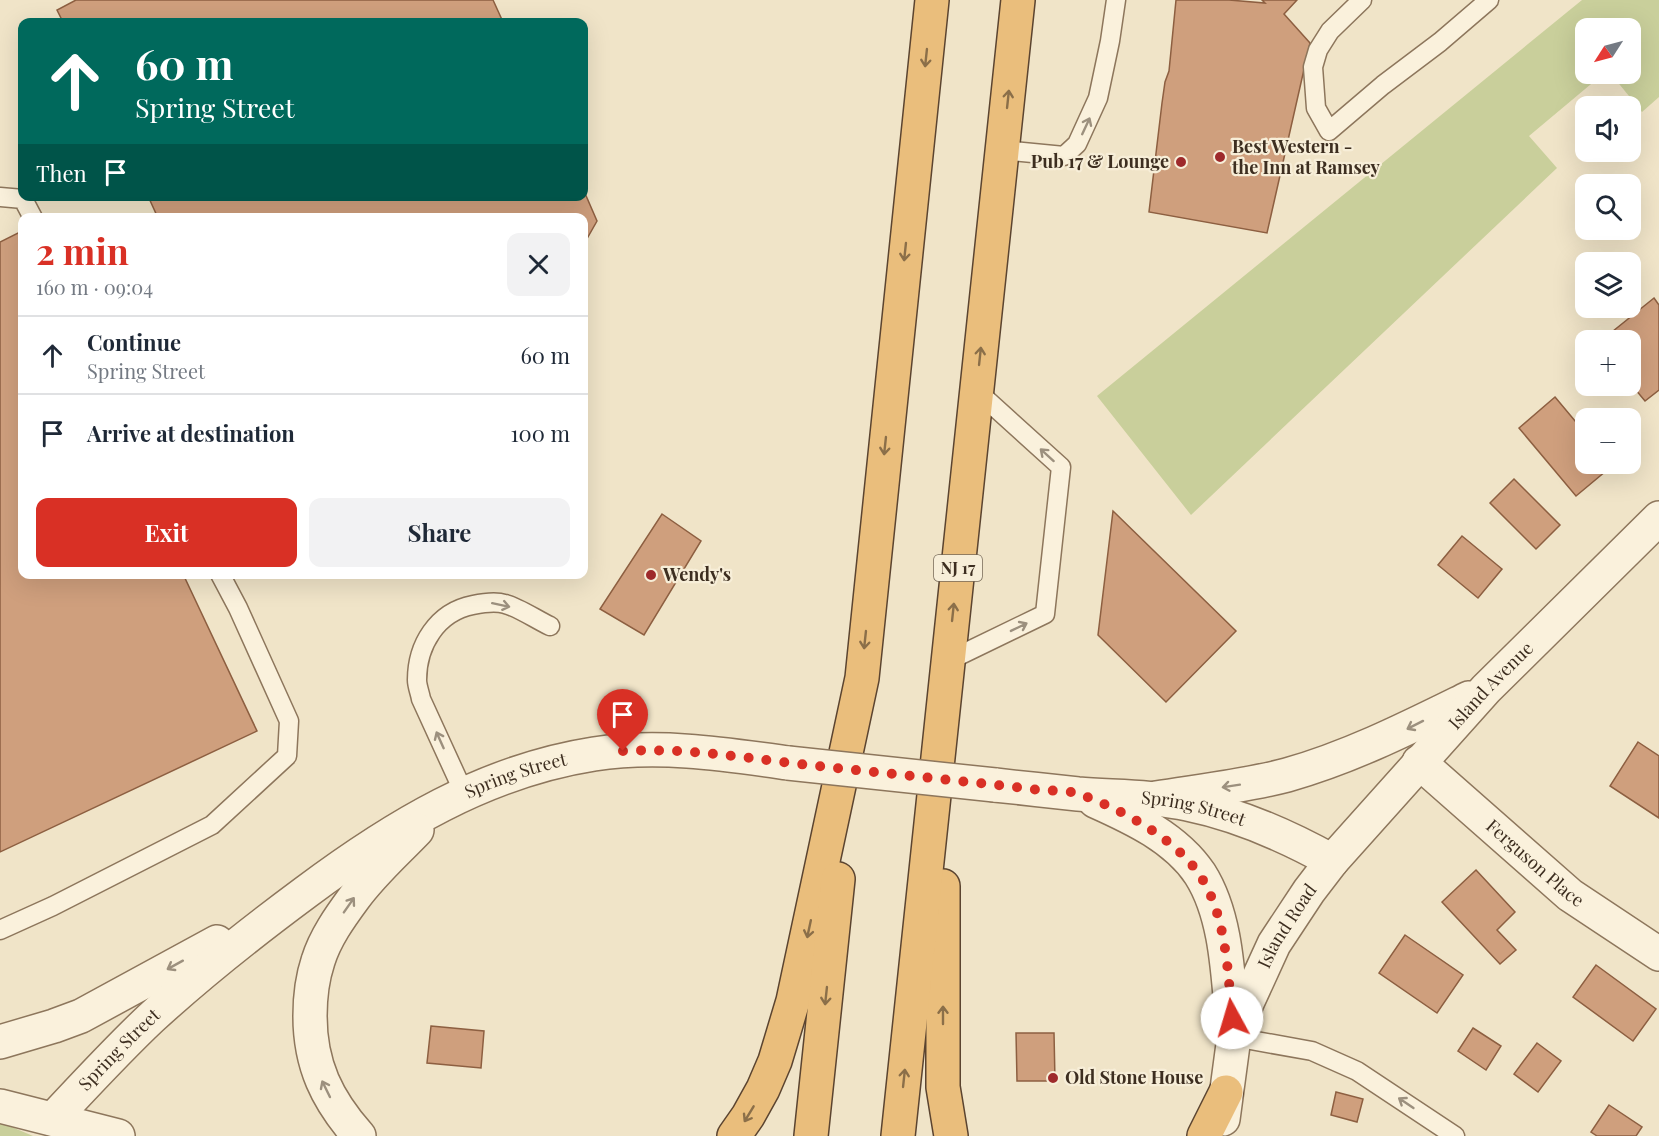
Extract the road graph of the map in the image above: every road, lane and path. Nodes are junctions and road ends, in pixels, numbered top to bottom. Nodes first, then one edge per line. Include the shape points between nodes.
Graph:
1 (932, 0) edge
2 (1018, 0) edge
3 (1116, 0) edge
4 (1362, 0) edge
5 (1490, 0) edge
6 (1002, 150) junction
7 (0, 197) edge
8 (18, 199) edge
9 (977, 391) junction
10 (1659, 519) edge
11 (223, 579) edge
12 (550, 626) dead end
13 (948, 662) junction
14 (1486, 689) junction
15 (856, 708) junction
16 (942, 717) junction
17 (1419, 762) junction
18 (1077, 794) junction
19 (1156, 798) junction
20 (452, 799) junction
21 (1332, 861) junction
22 (300, 896) junction
23 (0, 930) edge
24 (1659, 954) edge
25 (1234, 1037) junction
26 (0, 1042) edge
27 (1226, 1092) junction
28 (0, 1106) edge
29 (44, 1128) edge
30 (118, 1136) edge
31 (359, 1136) edge
32 (734, 1136) edge
33 (811, 1136) edge
34 (898, 1136) edge
35 (951, 1136) edge
36 (1204, 1136) edge
37 (1221, 1136) edge
38 (1455, 1136) edge

1 -> 15 highway
6 -> 2 highway, NJ 17
6 -> 3 lane via 1064,156 1077,144 1098,98
4 - 5 lane via 1330,31 1313,67 1316,108 1329,131
9 -> 6 highway, NJ 17
7 - 8 lane
13 -> 9 highway, NJ 17
13 -> 9 lane via 1045,614 1060,479 1061,468
10 - 14 street, Island Avenue
11 - 23 lane via 289,721 287,756 212,825
20 -> 12 lane via 417,682 431,630 447,616 486,602 504,603
13 - 16 highway, NJ 17
14 - 17 street, Island Avenue
14 -> 19 street via 1372,745 1306,769 1257,782
15 -> 32 highway via 793,1001 763,1089
15 -> 33 highway
34 -> 16 highway, NJ 17
35 -> 16 highway via 944,1087
17 - 21 street, Island Avenue
17 - 24 street, Ferguson Place via 1570,895
18 - 19 street, Spring Street
18 - 20 street, Spring Street, bridge via 716,753 657,750 594,754 526,770
18 - 25 street via 1122,813 1160,836 1200,875 1219,920
19 - 21 street, Spring Street via 1189,804 1265,829
20 - 22 street, Spring Street via 373,844
31 -> 20 street via 332,1102 316,1065 310,1030 311,984 330,935 356,896
21 - 25 street, Island Road via 1274,944
22 -> 26 street via 81,1016
22 - 29 street, Spring Street via 189,984 112,1056
25 - 27 street, Island Road
38 -> 25 lane via 1357,1071 1312,1051
27 - 36 highway
27 - 37 street, Island Road
28 - 29 street
29 - 30 street

